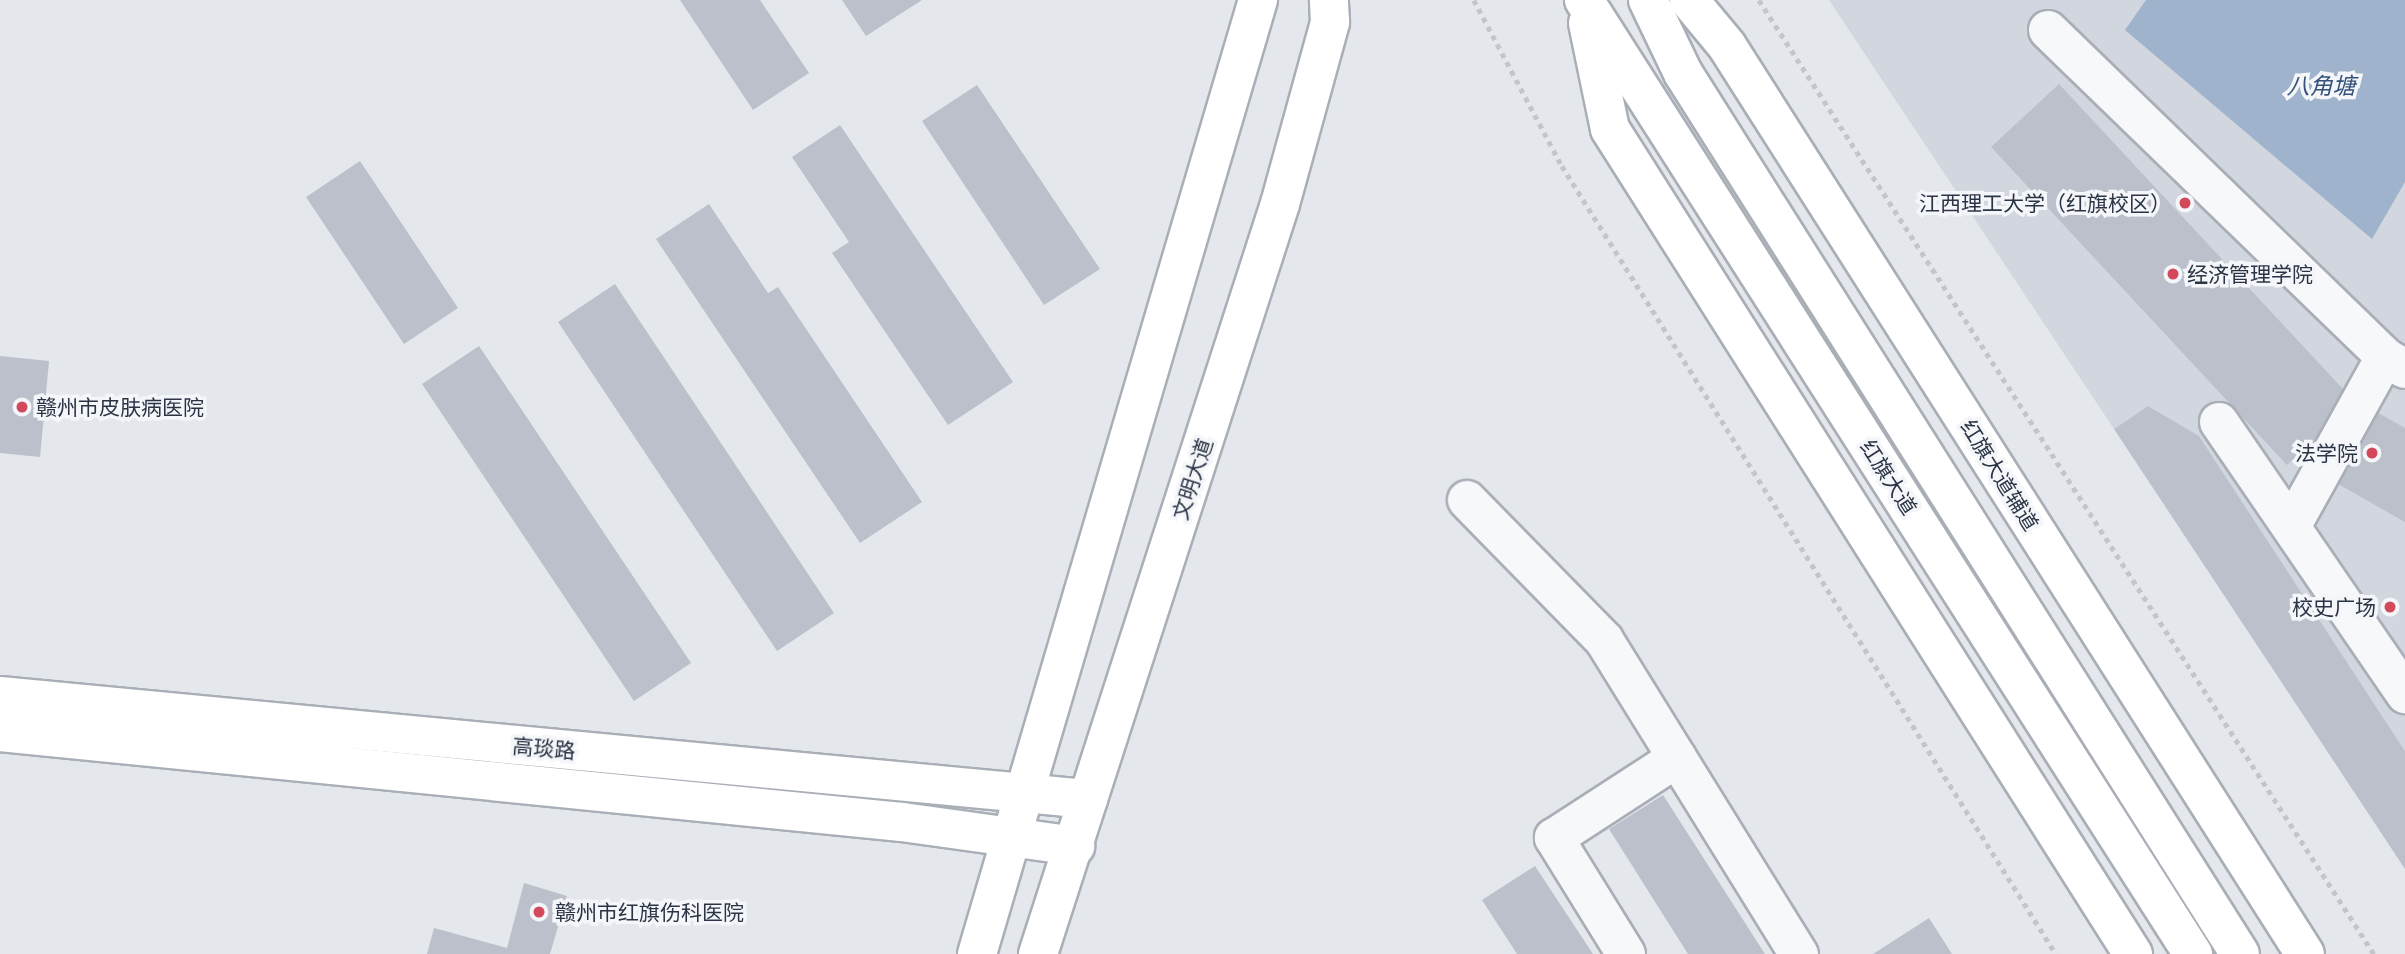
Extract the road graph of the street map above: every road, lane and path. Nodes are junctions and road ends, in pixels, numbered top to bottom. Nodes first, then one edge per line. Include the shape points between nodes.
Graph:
1 (1258, 0) edge
2 (1474, 0) edge
3 (1584, 0) edge
4 (1648, 0) edge
5 (1689, 0) edge
6 (1759, 0) edge
7 (1337, 7) edge
8 (2048, 30) dead end
9 (2395, 363) edge
10 (2219, 422) dead end
11 (1467, 500) dead end
12 (2292, 525) junction
13 (2405, 694) edge
14 (0, 696) edge
15 (0, 732) edge
16 (1677, 758) junction
17 (1024, 793) junction
18 (1088, 799) junction
19 (1010, 837) junction
20 (1075, 846) junction
21 (977, 954) edge
22 (1038, 954) edge
23 (1626, 954) edge
24 (1799, 954) edge
25 (2056, 954) edge
26 (2133, 954) edge
27 (2193, 954) edge
28 (2240, 954) edge
29 (2305, 954) edge
30 (2374, 954) edge

1 - 17 main road
2 - 25 path via 1562,166
3 - 26 main road via 1610,129
3 - 27 main road, 红旗大道
4 - 28 main road, 红旗大道 via 1683,73
5 - 29 main road, 红旗大道辅道 via 1727,46
6 - 30 path
7 - 18 main road, 文明大道 via 1280,204
8 - 9 street
9 - 12 street
10 - 12 street
11 - 16 street via 1604,640
12 - 13 street
14 - 17 main road, 高琰路
15 - 19 main road, 高琰路 via 902,822
16 - 23 street via 1554,838
16 - 24 street
17 - 18 main road, 高琰路
17 - 19 main road
18 - 20 main road, 文明大道
19 - 20 main road, 高琰路
19 - 21 main road
20 - 22 main road, 文明大道

